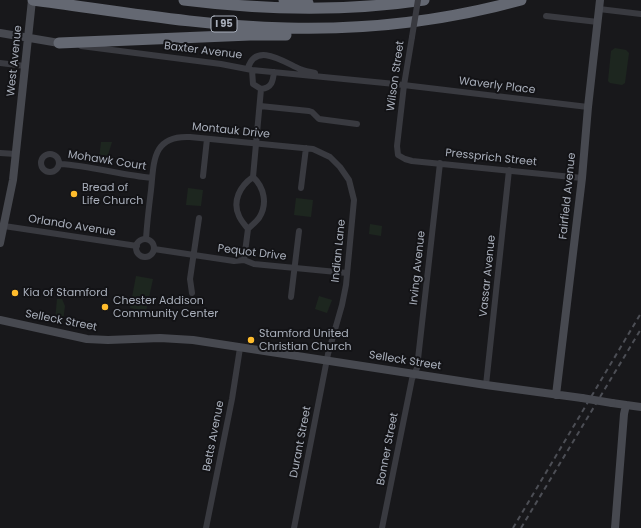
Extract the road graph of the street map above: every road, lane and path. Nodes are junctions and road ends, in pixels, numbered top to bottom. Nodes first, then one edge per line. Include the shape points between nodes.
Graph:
1 (36, 0) edge
2 (184, 0) edge
3 (284, 0) edge
4 (418, 0) edge
5 (424, 0) edge
6 (521, 0) edge
7 (600, 0) edge
8 (352, 8) junction
9 (599, 9) junction
10 (641, 14) edge
11 (546, 16) dead end
12 (598, 22) junction
13 (379, 25) junction
14 (0, 33) edge
15 (28, 37) junction
16 (59, 43) junction
17 (0, 63) edge
18 (25, 66) junction
19 (250, 69) junction
20 (274, 72) junction
21 (334, 78) junction
22 (404, 85) junction
23 (262, 89) junction
24 (260, 106) junction
25 (588, 107) junction
26 (357, 124) dead end
27 (207, 139) junction
28 (256, 143) junction
29 (306, 148) junction
30 (0, 153) edge
31 (323, 153) joint
32 (16, 154) junction
33 (398, 155) joint
34 (440, 163) junction
35 (60, 164) dead end
36 (509, 170) junction
37 (203, 176) dead end
38 (253, 177) junction
39 (152, 178) junction
40 (582, 178) junction
41 (301, 188) dead end
42 (199, 218) dead end
43 (4, 226) junction
44 (248, 229) junction
45 (299, 231) dead end
46 (146, 239) junction
47 (0, 243) edge
48 (136, 246) junction
49 (154, 249) junction
50 (194, 255) junction
51 (244, 260) junction
52 (294, 268) junction
53 (347, 272) junction
54 (192, 293) dead end
55 (291, 297) dead end
56 (0, 320) edge
57 (240, 348) junction
58 (327, 360) junction
59 (414, 374) junction
60 (486, 385) junction
61 (556, 394) junction
62 (626, 404) junction
63 (641, 407) edge
64 (206, 528) edge
65 (294, 528) edge
66 (382, 528) edge
67 (615, 528) edge

1 - 13 highway, I 95 via 240,26 309,28
1 - 15 main road, West Avenue
2 - 8 highway, I 95 via 276,8
3 - 8 highway
4 - 22 street, Wilson Street, bridge
5 - 8 highway, I 95
6 - 13 highway, I 95 via 448,16
7 - 9 main road, Fairfield Avenue
9 - 10 street
9 - 12 main road, Fairfield Avenue
11 - 12 street
12 - 25 main road, Fairfield Avenue
13 - 16 highway via 297,35
14 - 15 main road, Baxter Avenue
15 - 16 main road, Baxter Avenue
15 - 18 main road, West Avenue
16 - 19 street, Baxter Avenue
17 - 18 street
18 - 32 main road, West Avenue
19 - 20 street, Baxter Avenue
19 - 21 street via 254,58 264,55 302,70
19 - 23 street via 253,84
20 - 21 street, Baxter Avenue
20 - 23 street via 271,85
21 - 22 street, Baxter Avenue
22 - 25 street, Waverly Place
22 - 33 street, Wilson Street
23 - 24 street
24 - 26 street via 309,111 319,120
24 - 28 street
25 - 40 main road, Fairfield Avenue
27 - 28 street, Montauk Drive
27 - 37 street
27 - 39 street, Montauk Drive via 182,136 167,142 155,157
28 - 29 street, Montauk Drive
28 - 38 street
29 - 31 street, Montauk Drive
29 - 41 street
30 - 32 street
31 - 53 street, Indian Lane via 345,173 353,193 353,221
32 - 43 main road, West Avenue
33 - 34 street, Pressprich Street via 405,159
34 - 36 street, Pressprich Street
34 - 59 street, Irving Avenue via 428,280 417,368
35 - 39 street, Mohawk Court
36 - 40 street, Pressprich Street
36 - 60 street, Vassar Avenue
38 - 44 street via 263,191 264,204 262,212
38 - 44 street via 240,189 237,198 238,216
39 - 46 street, Montauk Drive
40 - 61 main road, Fairfield Avenue
42 - 50 street
43 - 47 main road, West Avenue
43 - 48 street, Orlando Avenue
44 - 51 street
45 - 52 street
46 - 48 street
46 - 49 street via 152,242
48 - 49 street, Orlando Avenue via 142,256 150,256
49 - 50 street, Pequot Drive
50 - 51 street, Pequot Drive
50 - 54 street via 190,279
51 - 52 street, Pequot Drive via 254,264
52 - 53 street, Pequot Drive
52 - 55 street
53 - 58 street, Indian Lane via 342,305
56 - 57 main road, Selleck Street via 88,339 167,338
57 - 58 main road, Selleck Street
57 - 64 street, Betts Avenue
58 - 59 main road, Selleck Street
58 - 65 street, Durant Street
59 - 60 main road, Selleck Street
59 - 66 street, Bonner Street
60 - 61 main road, Selleck Street
61 - 62 main road, Selleck Street, bridge
62 - 63 main road, Selleck Street
62 - 67 main road

